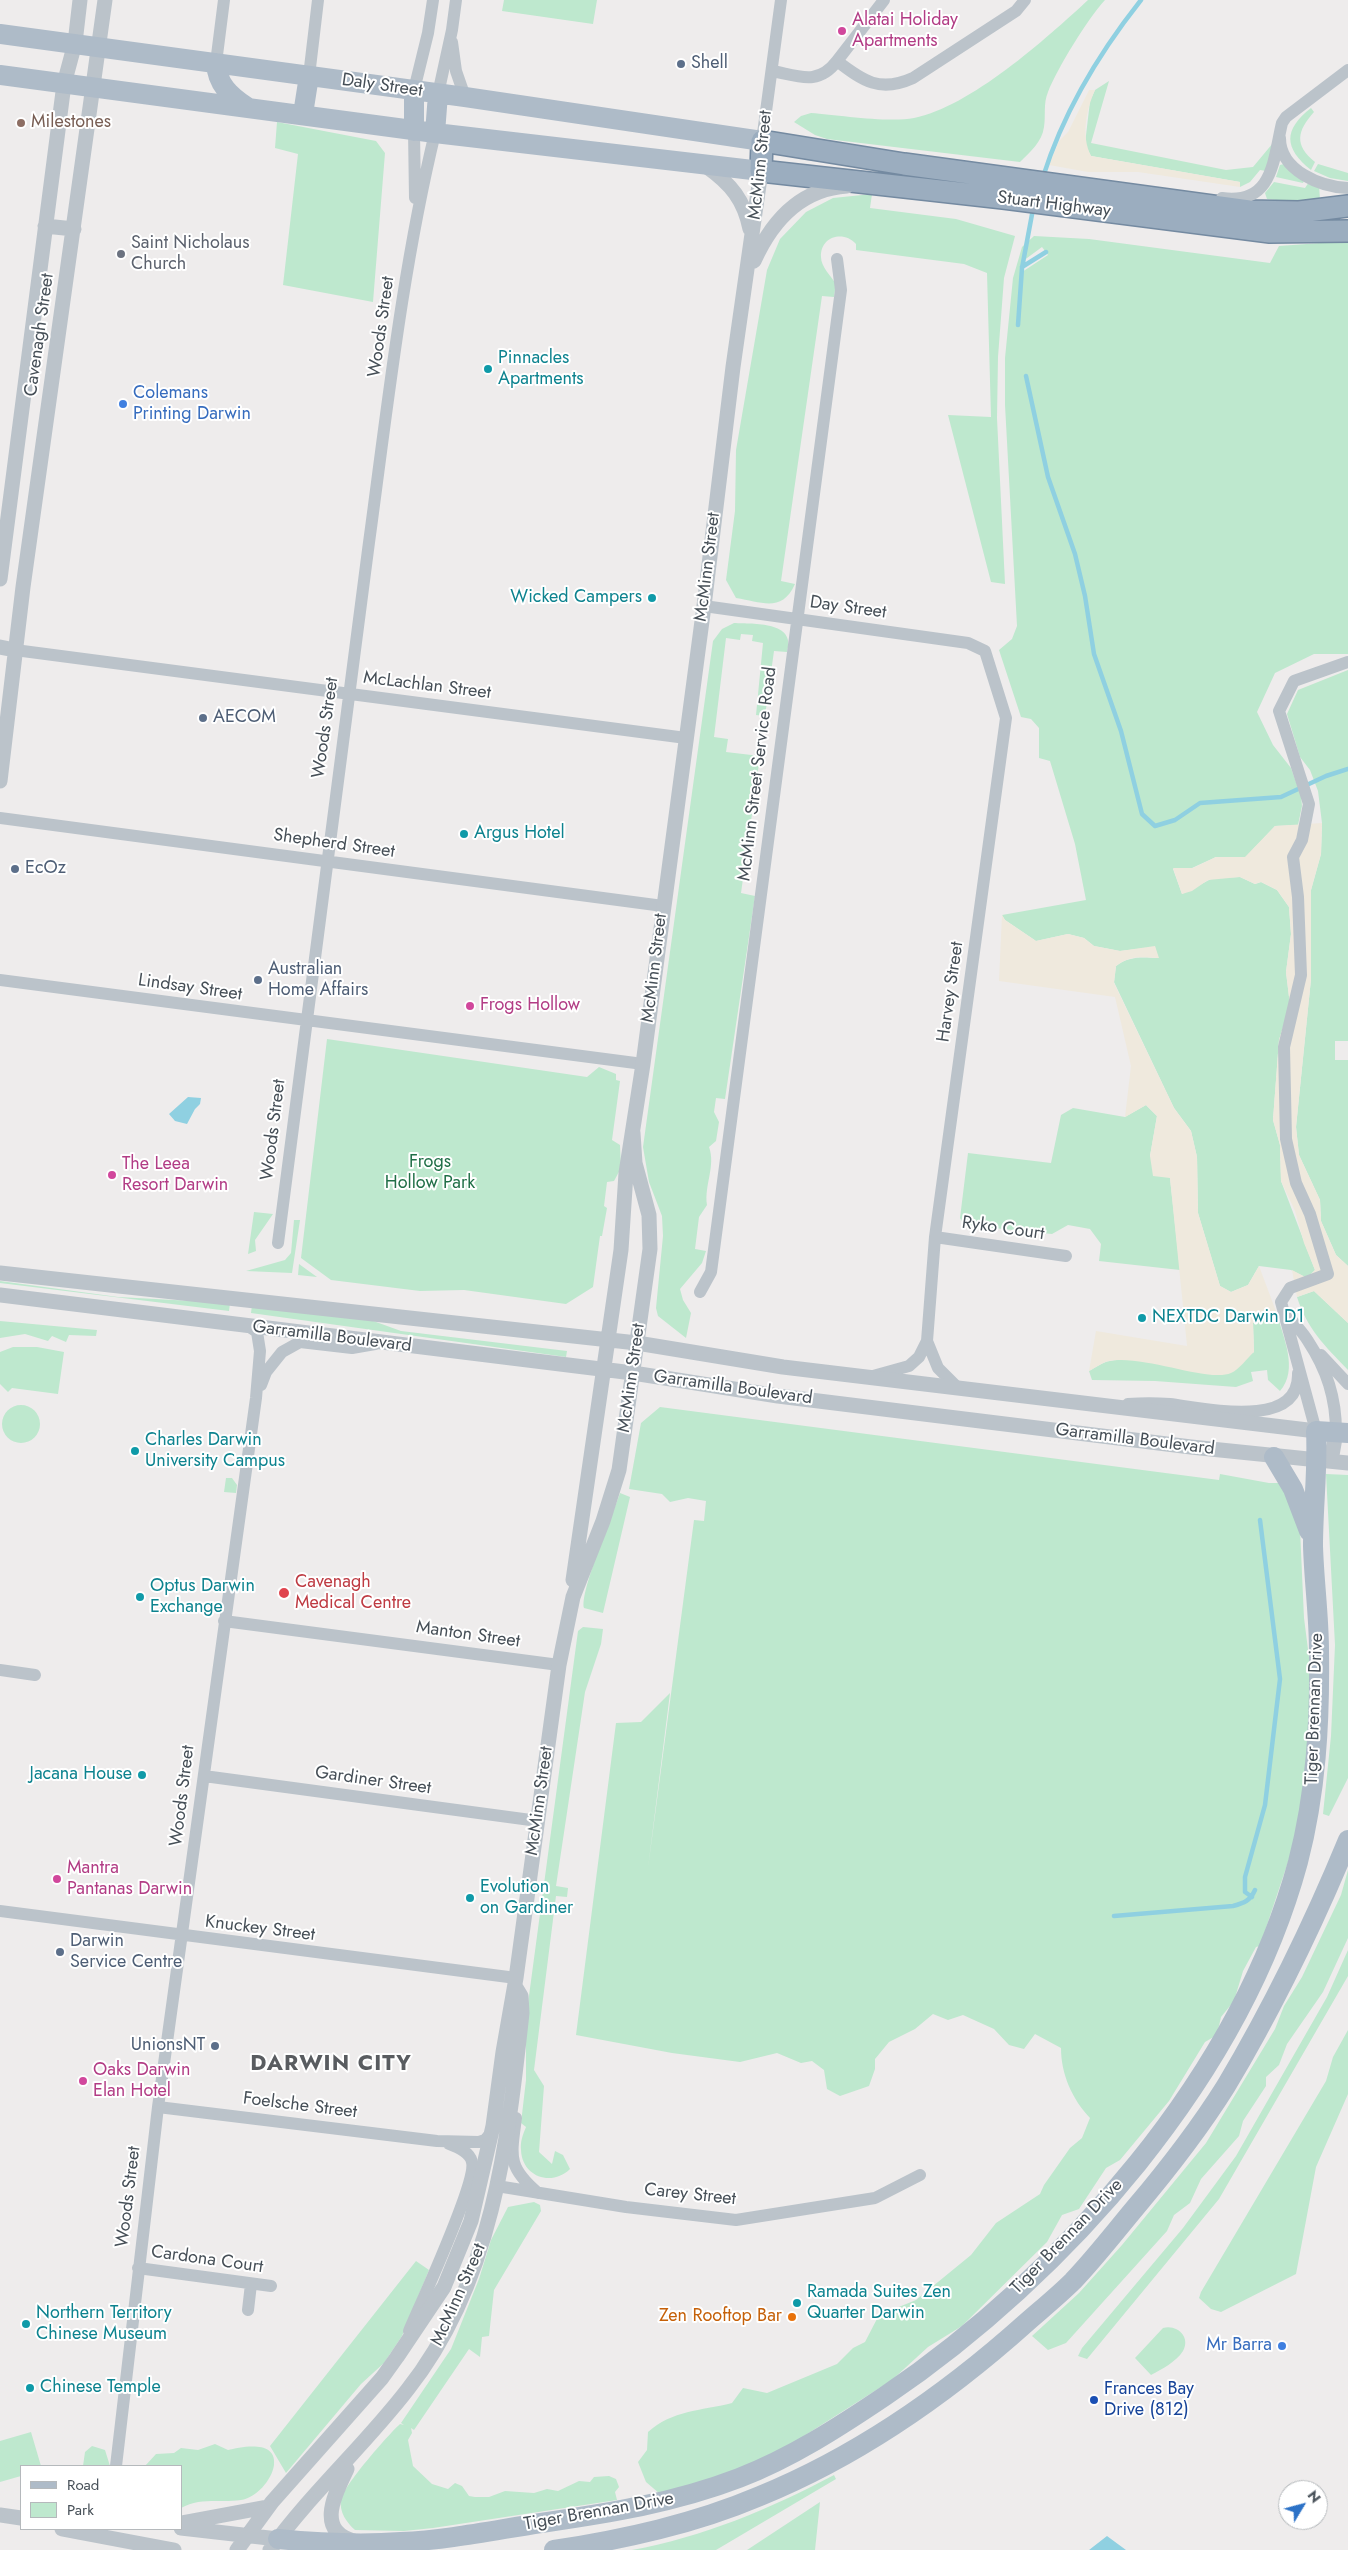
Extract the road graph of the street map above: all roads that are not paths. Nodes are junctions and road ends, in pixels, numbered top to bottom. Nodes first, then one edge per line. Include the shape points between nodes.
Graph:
1 (80, 0) edge
2 (105, 0) edge
3 (224, 0) edge
4 (318, 0) edge
5 (433, 0) edge
6 (456, 0) edge
7 (781, 0) edge
8 (884, 0) edge
9 (1025, 0) edge
10 (452, 30) junction
11 (0, 34) edge
12 (75, 43) junction
13 (99, 47) junction
14 (838, 61) junction
15 (216, 63) junction
16 (1348, 70) edge
17 (772, 71) junction
18 (0, 75) edge
19 (309, 76) junction
20 (64, 84) junction
21 (94, 88) junction
22 (414, 90) junction
23 (438, 94) junction
24 (465, 96) junction
25 (247, 106) junction
26 (303, 114) junction
27 (1281, 130) junction
28 (414, 131) junction
29 (435, 133) junction
30 (762, 141) junction
31 (707, 167) junction
32 (760, 171) junction
33 (881, 184) junction
34 (1080, 187) junction
35 (1005, 188) junction
36 (1348, 188) edge
37 (1052, 194) junction
38 (1348, 206) edge
39 (415, 218) junction
40 (45, 226) junction
41 (74, 229) junction
42 (1348, 231) edge
43 (752, 240) junction
44 (837, 259) dead end
45 (744, 296) junction
46 (0, 579) edge
47 (0, 583) edge
48 (23, 586) junction
49 (704, 606) junction
50 (796, 618) junction
51 (8, 648) edge
52 (985, 651) joint
53 (1348, 662) edge
54 (348, 694) junction
55 (686, 738) junction
56 (0, 781) edge
57 (0, 818) edge
58 (326, 861) junction
59 (664, 906) junction
60 (0, 980) edge
61 (305, 1021) junction
62 (643, 1064) junction
63 (633, 1133) junction
64 (935, 1237) junction
65 (278, 1243) dead end
66 (1066, 1256) dead end
67 (0, 1273) edge
68 (700, 1292) dead end
69 (0, 1295) edge
70 (1281, 1302) junction
71 (250, 1327) junction
72 (609, 1340) junction
73 (1308, 1340) junction
74 (927, 1341) junction
75 (379, 1343) junction
76 (638, 1343) junction
77 (1297, 1362) junction
78 (604, 1370) junction
79 (633, 1373) junction
80 (869, 1377) junction
81 (1348, 1384) edge
82 (957, 1387) junction
83 (256, 1398) junction
84 (1095, 1405) junction
85 (1316, 1431) junction
86 (1342, 1433) edge
87 (1274, 1457) junction
88 (1324, 1460) junction
89 (1348, 1463) edge
90 (1313, 1548) junction
91 (568, 1616) junction
92 (224, 1621) junction
93 (559, 1665) junction
94 (0, 1670) edge
95 (35, 1675) dead end
96 (204, 1776) junction
97 (538, 1821) junction
98 (1348, 1840) edge
99 (0, 1911) edge
100 (183, 1937) junction
101 (516, 1982) junction
102 (520, 2029) junction
103 (158, 2107) junction
104 (492, 2132) junction
105 (437, 2140) junction
106 (471, 2159) joint
107 (920, 2176) dead end
108 (481, 2184) junction
109 (497, 2186) junction
110 (538, 2194) junction
111 (138, 2268) junction
112 (251, 2284) junction
113 (271, 2286) dead end
114 (248, 2310) dead end
115 (398, 2357) junction
116 (357, 2450) junction
117 (116, 2465) edge
118 (267, 2507) junction
119 (0, 2515) edge
120 (20, 2518) edge
121 (182, 2523) edge
122 (182, 2528) edge
123 (67, 2530) edge
124 (246, 2537) junction
125 (362, 2543) junction
126 (274, 2544) edge
127 (160, 2549) edge
128 (174, 2550) edge
129 (237, 2550) edge
130 (554, 2550) edge

1 - 12 street, Cavenagh Street
2 - 13 street, Cavenagh Street
3 - 15 street
4 - 19 street
5 - 22 street
6 - 10 street
7 - 17 street, McMinn Street
8 - 14 street
9 - 14 street via 1016,11 901,83 883,85 869,82
10 - 23 street
10 - 24 street via 456,71
11 - 12 main road, Daly Street
12 - 13 main road, Daly Street
12 - 20 street, Cavenagh Street
13 - 15 main road, Daly Street
13 - 21 street, Cavenagh Street
14 - 17 street via 826,74 813,78
15 - 19 main road, Daly Street
15 - 25 main road via 216,74 223,86
16 - 27 street via 1286,117
17 - 30 street, McMinn Street
18 - 20 main road
19 - 22 main road, Daly Street
19 - 26 main road
20 - 21 main road
20 - 40 street, Cavenagh Street
21 - 25 main road
21 - 41 street, Cavenagh Street
22 - 23 main road, Daly Street
22 - 28 main road
23 - 24 main road, Daly Street
23 - 29 main road
24 - 30 main road, Daly Street
25 - 26 main road
26 - 28 main road
27 - 34 street via 1268,178 1258,192 1244,198 1136,186
27 - 36 street via 1282,149 1293,167 1311,180
28 - 29 main road
28 - 39 street, Woods Street
29 - 31 main road
29 - 39 street, Woods Street
30 - 32 highway, McMinn Street
30 - 35 highway, Stuart Highway
31 - 32 main road
31 - 43 street via 737,192
32 - 33 highway, Stuart Highway
32 - 43 street, McMinn Street
33 - 35 highway, Stuart Highway
33 - 45 street via 828,189 793,205 777,221 761,247
34 - 37 highway, Stuart Highway
34 - 38 highway, Stuart Highway via 1249,211 1299,212
35 - 37 highway, Stuart Highway
37 - 42 highway, Stuart Highway via 1270,232
39 - 54 street, Woods Street
40 - 41 street
40 - 46 street, Cavenagh Street
41 - 48 street, Cavenagh Street
43 - 45 street, McMinn Street
44 - 50 street, McMinn Street Service Road via 841,290
45 - 49 street, McMinn Street via 732,367
47 - 48 street
48 - 51 street, Cavenagh Street
49 - 50 street, Day Street
49 - 55 street, McMinn Street
50 - 52 street, Day Street via 968,642
50 - 68 street, McMinn Street Service Road via 711,1272
51 - 54 street, McLachlan Street
51 - 56 street, Cavenagh Street
52 - 64 street, Harvey Street via 1006,718
53 - 70 street via 1294,681 1279,711 1309,804 1302,840 1293,857 1301,975 1284,1047 1286,1139 1296,1183 1310,1214 1328,1274 1290,1288
54 - 55 street, McLachlan Street
54 - 58 street, Woods Street
55 - 59 street, McMinn Street
57 - 58 street, Shepherd Street
58 - 59 street, Shepherd Street
58 - 61 street, Woods Street
59 - 62 street, McMinn Street
60 - 61 street, Lindsay Street
61 - 62 street, Lindsay Street
61 - 65 street, Woods Street
62 - 63 street, McMinn Street
63 - 72 street, McMinn Street
63 - 76 street, McMinn Street via 633,1152 648,1210 650,1235
64 - 66 street, Ryko Court
64 - 74 street, Harvey Street
67 - 72 street, Garramilla Boulevard
69 - 71 street, Garramilla Boulevard
70 - 73 street
70 - 77 street
71 - 75 street, Garramilla Boulevard
71 - 83 street, Woods Street via 257,1332 260,1350
72 - 76 street, Garramilla Boulevard
72 - 78 street, McMinn Street
73 - 81 street
73 - 86 street via 1331,1388
74 - 80 street, Harvey Street via 919,1357 909,1366
74 - 82 street, Harvey Street via 938,1368
75 - 78 street, Garramilla Boulevard
75 - 83 street, Woods Street via 352,1348 300,1342 282,1352 266,1372
76 - 79 street, McMinn Street
76 - 80 street, Garramilla Boulevard
77 - 84 street via 1298,1376 1292,1393 1283,1403 1270,1408 1236,1413 1156,1403
77 - 85 street
78 - 79 street, Garramilla Boulevard
78 - 91 street, McMinn Street
79 - 87 street, Garramilla Boulevard via 778,1396
79 - 91 street, McMinn Street via 616,1482
80 - 82 street, Garramilla Boulevard
82 - 84 street, Garramilla Boulevard
83 - 92 street, Woods Street
84 - 85 street, Garramilla Boulevard
85 - 86 main road, Garramilla Boulevard
85 - 88 main road, Tiger Brennan Drive
86 - 88 street
87 - 88 street, Garramilla Boulevard
87 - 90 main road via 1294,1489
88 - 89 street, Garramilla Boulevard
88 - 90 main road, Tiger Brennan Drive
90 - 125 main road, Tiger Brennan Drive via 1320,1651 1316,1766 1298,1859 1274,1934 1230,2026 1184,2099 1146,2152 1059,2251 1010,2298 936,2360 829,2432 742,2477 683,2497 628,2510 444,2538
91 - 93 street, McMinn Street
92 - 93 street, Manton Street
92 - 96 street, Woods Street
93 - 97 street, McMinn Street
94 - 95 street
96 - 97 street, Gardiner Street
96 - 100 street, Woods Street
97 - 101 street, McMinn Street
98 - 130 main road, Tiger Brennan Drive via 1305,1941 1224,2088 1160,2178 1073,2281 1047,2305 977,2365 878,2435 763,2496 639,2535
99 - 100 street, Knuckey Street
100 - 101 street, Knuckey Street
100 - 103 street, Woods Street
101 - 102 street, McMinn Street via 522,2003
101 - 104 street, McMinn Street
102 - 109 street, McMinn Street
102 - 110 street via 520,2089 512,2158 520,2178
103 - 105 street, Foelsche Street
103 - 111 street, Woods Street
104 - 105 street, Foelsche Street via 479,2142
104 - 108 street, McMinn Street
105 - 106 street, Foelsche Street via 457,2147
106 - 115 street, McMinn Street via 472,2171 463,2201
107 - 110 street, Carey Street via 875,2198 736,2220
108 - 109 street, Carey Street
108 - 115 street, McMinn Street via 465,2237 444,2287
109 - 110 street, Carey Street
109 - 116 street, McMinn Street via 482,2248 451,2322 409,2389
111 - 112 street, Cardona Court
111 - 117 street, Woods Street
112 - 113 street, Cardona Court
112 - 114 street
115 - 118 street, McMinn Street
116 - 125 street via 330,2510 340,2533 349,2540
116 - 126 street, McMinn Street
118 - 121 street
118 - 124 street, McMinn Street
119 - 120 street
122 - 124 street
123 - 127 street
124 - 126 street
124 - 129 street, McMinn Street
125 - 126 main road, Tiger Brennan Drive
127 - 128 street

